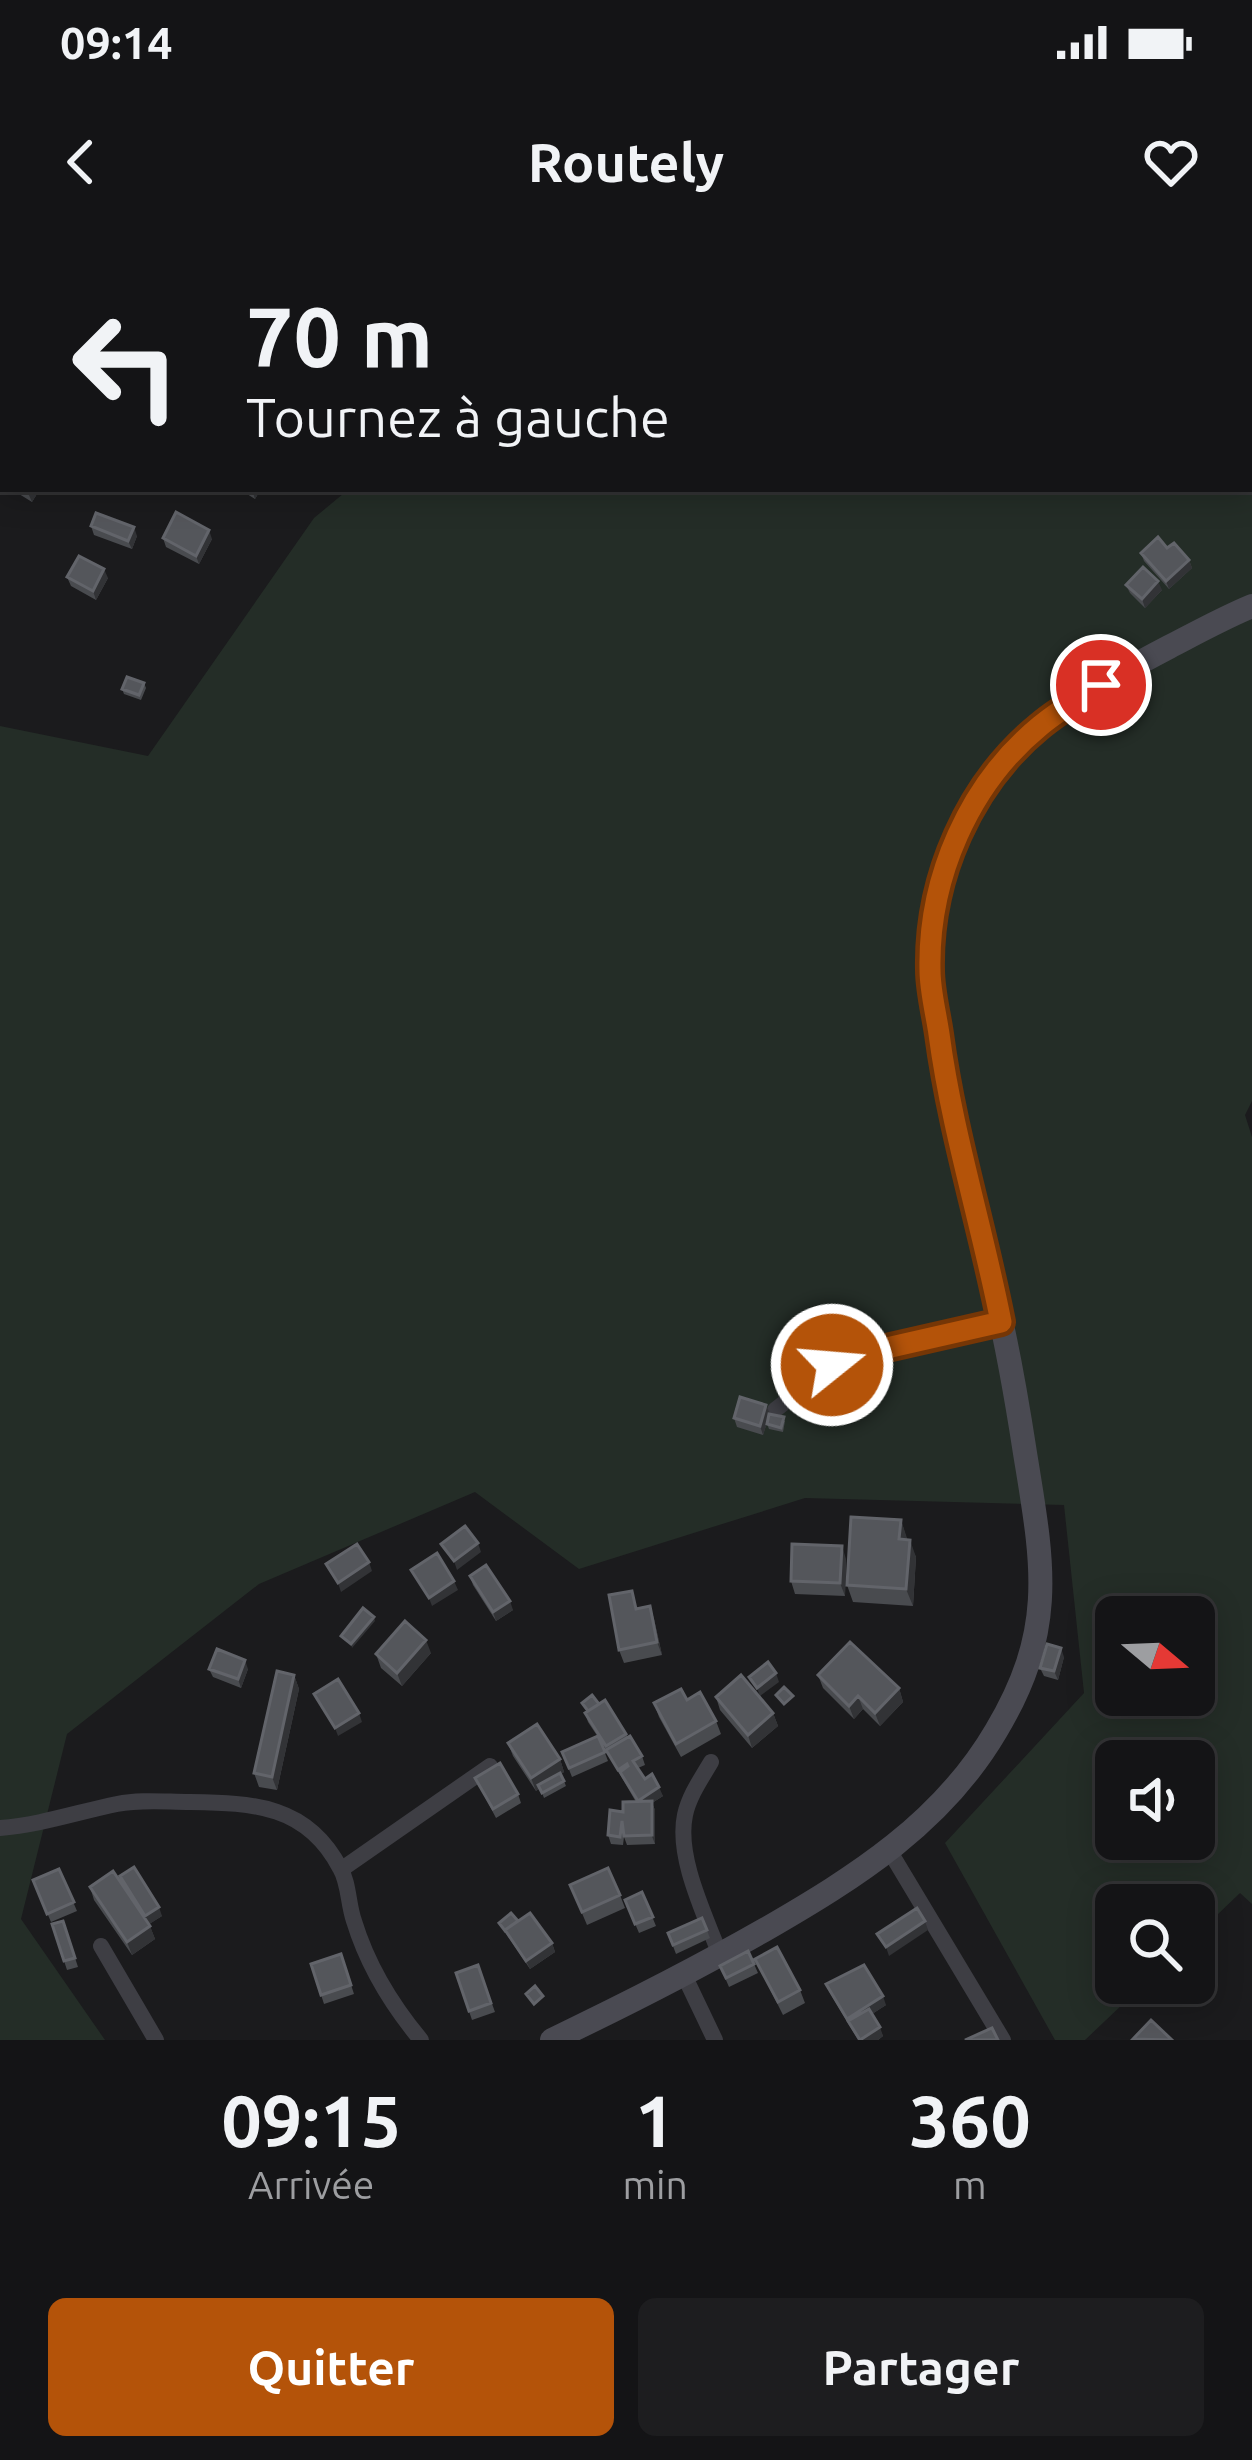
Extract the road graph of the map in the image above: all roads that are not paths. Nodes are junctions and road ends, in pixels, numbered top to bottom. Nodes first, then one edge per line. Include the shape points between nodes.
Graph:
1 (1252, 606) edge
2 (1001, 1322) junction
3 (775, 1411) edge
4 (711, 1762) dead end
5 (490, 1766) edge
6 (0, 1828) edge
7 (889, 1850) junction
8 (342, 1870) junction
9 (101, 1946) dead end
10 (720, 1955) junction
11 (684, 1975) junction
12 (156, 2040) edge
13 (422, 2040) edge
14 (552, 2040) edge
15 (715, 2040) edge
16 (1003, 2040) edge

1 - 2 street via 1124,670 1041,725 1006,759 958,831 942,877 930,972 958,1146
2 - 3 street via 856,1355
2 - 7 street via 1037,1526 1040,1625 994,1735 938,1808
4 - 10 street via 689,1800 682,1842
5 - 8 street
6 - 8 street via 134,1801 268,1806 315,1833
7 - 10 street
7 - 16 street
8 - 13 street via 374,1975
9 - 12 street
10 - 11 street
11 - 14 street
11 - 15 street

